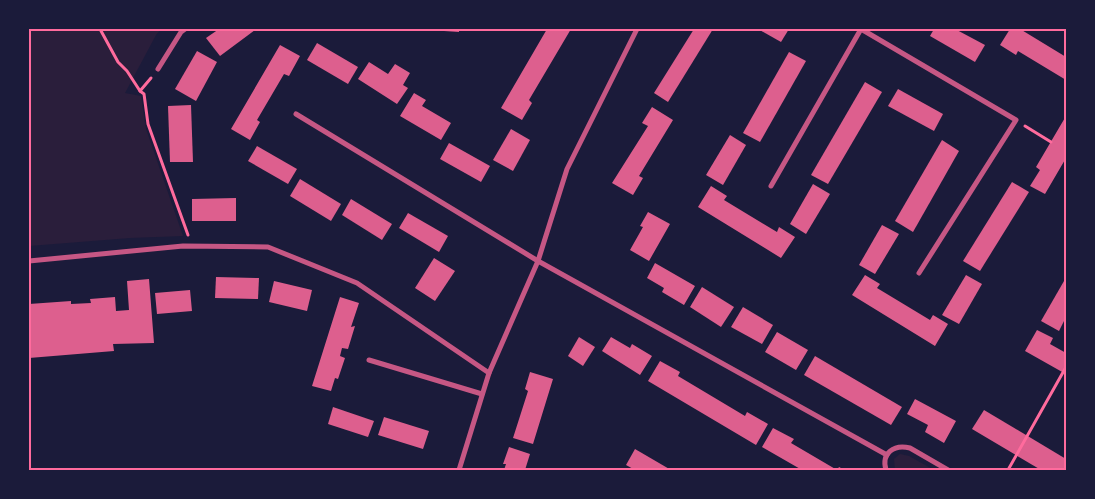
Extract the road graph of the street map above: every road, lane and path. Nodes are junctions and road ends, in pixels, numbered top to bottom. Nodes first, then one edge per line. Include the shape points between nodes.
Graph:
1 (100, 29) edge
2 (185, 29) edge
3 (636, 29) edge
4 (861, 29) edge
5 (158, 69) joint
6 (140, 91) junction
7 (296, 114) dead end
8 (1016, 120) junction
9 (1051, 142) dead end
10 (771, 186) dead end
11 (190, 246) junction
12 (29, 261) edge
13 (538, 261) junction
14 (919, 273) dead end
15 (369, 360) dead end
16 (1066, 367) edge
17 (489, 373) junction
18 (482, 394) junction
19 (887, 455) junction
20 (459, 470) edge
21 (886, 470) edge
22 (948, 470) edge
23 (1008, 470) edge

1 - 6 path via 118,62
2 - 5 street
3 - 13 street via 567,169
4 - 8 street
4 - 10 street
5 - 6 path
6 - 11 path via 144,94 148,124
7 - 13 street
8 - 9 path
8 - 14 street
11 - 12 street
11 - 17 street via 268,247 357,283
13 - 17 street
13 - 19 street
15 - 18 street
16 - 23 path
17 - 18 street
18 - 20 street
19 - 21 street
19 - 22 street via 890,450 904,446

